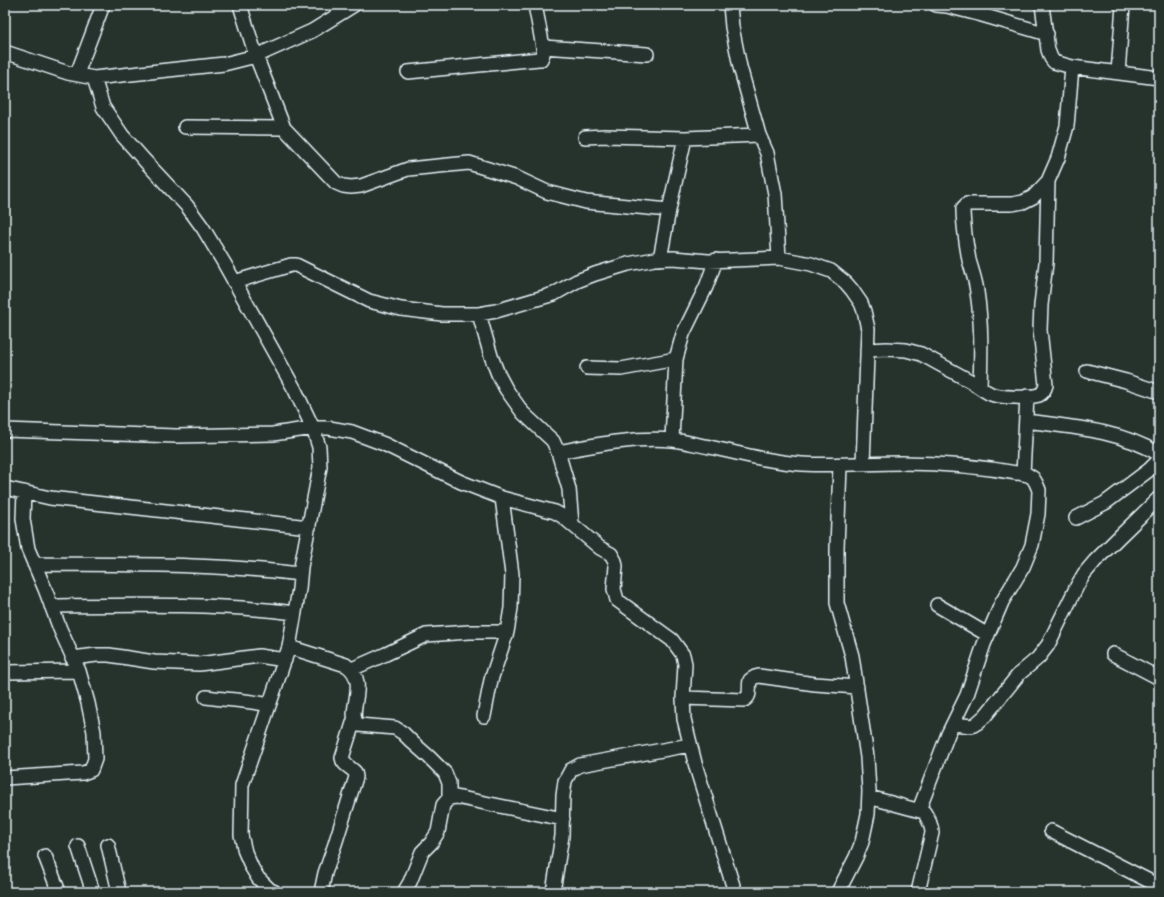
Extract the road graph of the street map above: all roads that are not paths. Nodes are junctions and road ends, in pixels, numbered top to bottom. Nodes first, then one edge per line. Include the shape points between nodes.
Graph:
1 (103, 5) edge
2 (240, 5) edge
3 (354, 5) edge
4 (535, 5) edge
5 (730, 5) edge
6 (936, 5) edge
7 (1042, 5) edge
8 (1123, 5) edge
9 (1047, 34) junction
10 (543, 46) junction
11 (5, 52) edge
12 (647, 54) dead end
13 (256, 56) junction
14 (1072, 67) junction
15 (408, 72) dead end
16 (1118, 72) junction
17 (77, 74) junction
18 (94, 78) junction
19 (1159, 78) edge
20 (185, 127) dead end
21 (284, 128) junction
22 (759, 135) junction
23 (585, 137) dead end
24 (684, 138) junction
25 (1048, 180) junction
26 (669, 210) junction
27 (779, 258) junction
28 (660, 259) junction
29 (716, 260) junction
30 (234, 282) junction
31 (479, 314) junction
32 (867, 350) junction
33 (676, 359) junction
34 (588, 368) dead end
35 (1088, 372) dead end
36 (980, 387) junction
37 (1159, 392) edge
38 (1027, 396) junction
39 (1026, 421) junction
40 (313, 428) junction
41 (5, 430) edge
42 (672, 440) junction
43 (558, 452) junction
44 (1159, 454) edge
45 (1159, 460) edge
46 (863, 464) junction
47 (840, 465) junction
48 (1023, 474) junction
49 (5, 488) edge
50 (24, 492) junction
51 (502, 498) junction
52 (1159, 498) edge
53 (1076, 518) dead end
54 (572, 524) junction
55 (309, 527) junction
56 (34, 564) junction
57 (300, 574) junction
58 (937, 605) dead end
59 (51, 606) junction
60 (295, 613) junction
61 (507, 632) junction
62 (988, 635) junction
63 (289, 646) junction
64 (1113, 654) dead end
65 (72, 658) junction
66 (285, 660) junction
67 (352, 669) junction
68 (79, 671) junction
69 (5, 672) edge
70 (1159, 678) edge
71 (857, 687) junction
72 (206, 697) dead end
73 (683, 698) junction
74 (269, 705) junction
75 (484, 716) dead end
76 (354, 720) junction
77 (953, 724) junction
78 (690, 745) junction
79 (5, 778) edge
80 (869, 797) junction
81 (449, 798) junction
82 (919, 810) junction
83 (563, 819) junction
84 (1051, 831) dead end
85 (108, 845) dead end
86 (78, 846) dead end
87 (45, 856) dead end
88 (1159, 886) edge
89 (59, 892) edge
90 (93, 892) edge
91 (119, 892) edge
92 (275, 892) edge
93 (321, 892) edge
94 (404, 892) edge
95 (553, 892) edge
96 (735, 892) edge
97 (838, 892) edge
98 (918, 892) edge

1 - 17 street
2 - 13 street
3 - 13 street via 312,31
4 - 10 street
5 - 22 street via 740,67
6 - 9 street
7 - 9 street
8 - 16 street
9 - 14 street via 1048,50 1054,62
10 - 12 street
10 - 15 street via 541,59
11 - 17 street
13 - 18 street via 224,64
13 - 21 street
14 - 16 street
14 - 25 street via 1067,126 1058,158
16 - 19 street
17 - 18 street
18 - 30 street via 103,106 122,136 203,228
20 - 21 street
21 - 26 street via 336,183 343,186 361,186 408,169 469,163 517,178 547,192 586,202
22 - 24 street
22 - 27 street via 767,153 775,194
23 - 24 street
24 - 26 street
25 - 36 street via 1033,197 1023,202 967,204 963,208 980,322
25 - 38 street via 1046,263 1040,330 1046,385 1040,394
26 - 28 street
27 - 29 street
27 - 32 street via 831,271 846,283 864,311 868,329
28 - 29 street
28 - 31 street via 628,264 577,281 554,294
29 - 33 street via 683,334
30 - 31 street via 296,265 368,301 401,309 442,314
30 - 40 street via 295,390
31 - 43 street via 491,356 506,389 523,413 553,441
32 - 36 street via 906,350 921,354
32 - 46 street
33 - 34 street via 621,369
33 - 42 street
35 - 37 street
36 - 38 street via 1000,396
38 - 39 street
39 - 44 street via 1102,432 1128,439
39 - 48 street
40 - 41 street via 273,434 176,436
40 - 51 street via 352,432
40 - 55 street via 319,447 320,467
42 - 43 street via 630,440
42 - 47 street via 763,459
43 - 54 street via 569,489
45 - 53 street via 1105,504
46 - 47 street
46 - 48 street via 962,465
47 - 71 street via 837,603 852,656
48 - 62 street via 1033,478 1039,490 1038,514 1032,545
49 - 50 street
50 - 55 street via 50,498
50 - 56 street via 23,519 28,549
51 - 54 street via 555,512
51 - 61 street via 512,574
52 - 77 street via 1084,574 1048,644 1038,658 1019,674 977,723 972,726
54 - 73 street via 610,554 615,561 614,589 617,600 672,640 683,655
55 - 57 street
56 - 57 street via 251,569
56 - 59 street
57 - 60 street
58 - 62 street
59 - 60 street via 166,605
59 - 65 street
60 - 63 street
61 - 67 street via 426,635
61 - 75 street via 491,680
62 - 77 street via 967,695
63 - 66 street
63 - 67 street
64 - 70 street
65 - 66 street via 109,655 154,662 199,664 259,656
65 - 68 street
66 - 74 street
67 - 76 street via 358,681
68 - 69 street
68 - 79 street via 94,732 94,759 91,770 75,774
71 - 73 street via 759,676 750,680 749,695 744,700
71 - 80 street
72 - 74 street
73 - 78 street via 684,719
74 - 92 street via 242,785 241,835 252,868 258,878
76 - 81 street via 358,725 395,728 403,733 445,773 449,783
76 - 93 street via 342,758 355,772 356,777
77 - 82 street
78 - 83 street via 580,765 571,770 565,781
78 - 96 street
80 - 82 street
80 - 97 street via 862,842
81 - 83 street via 456,797
81 - 94 street via 443,805 438,832 422,852
82 - 98 street via 924,812 929,820 932,833
83 - 95 street
84 - 88 street
85 - 91 street
86 - 90 street
87 - 89 street

